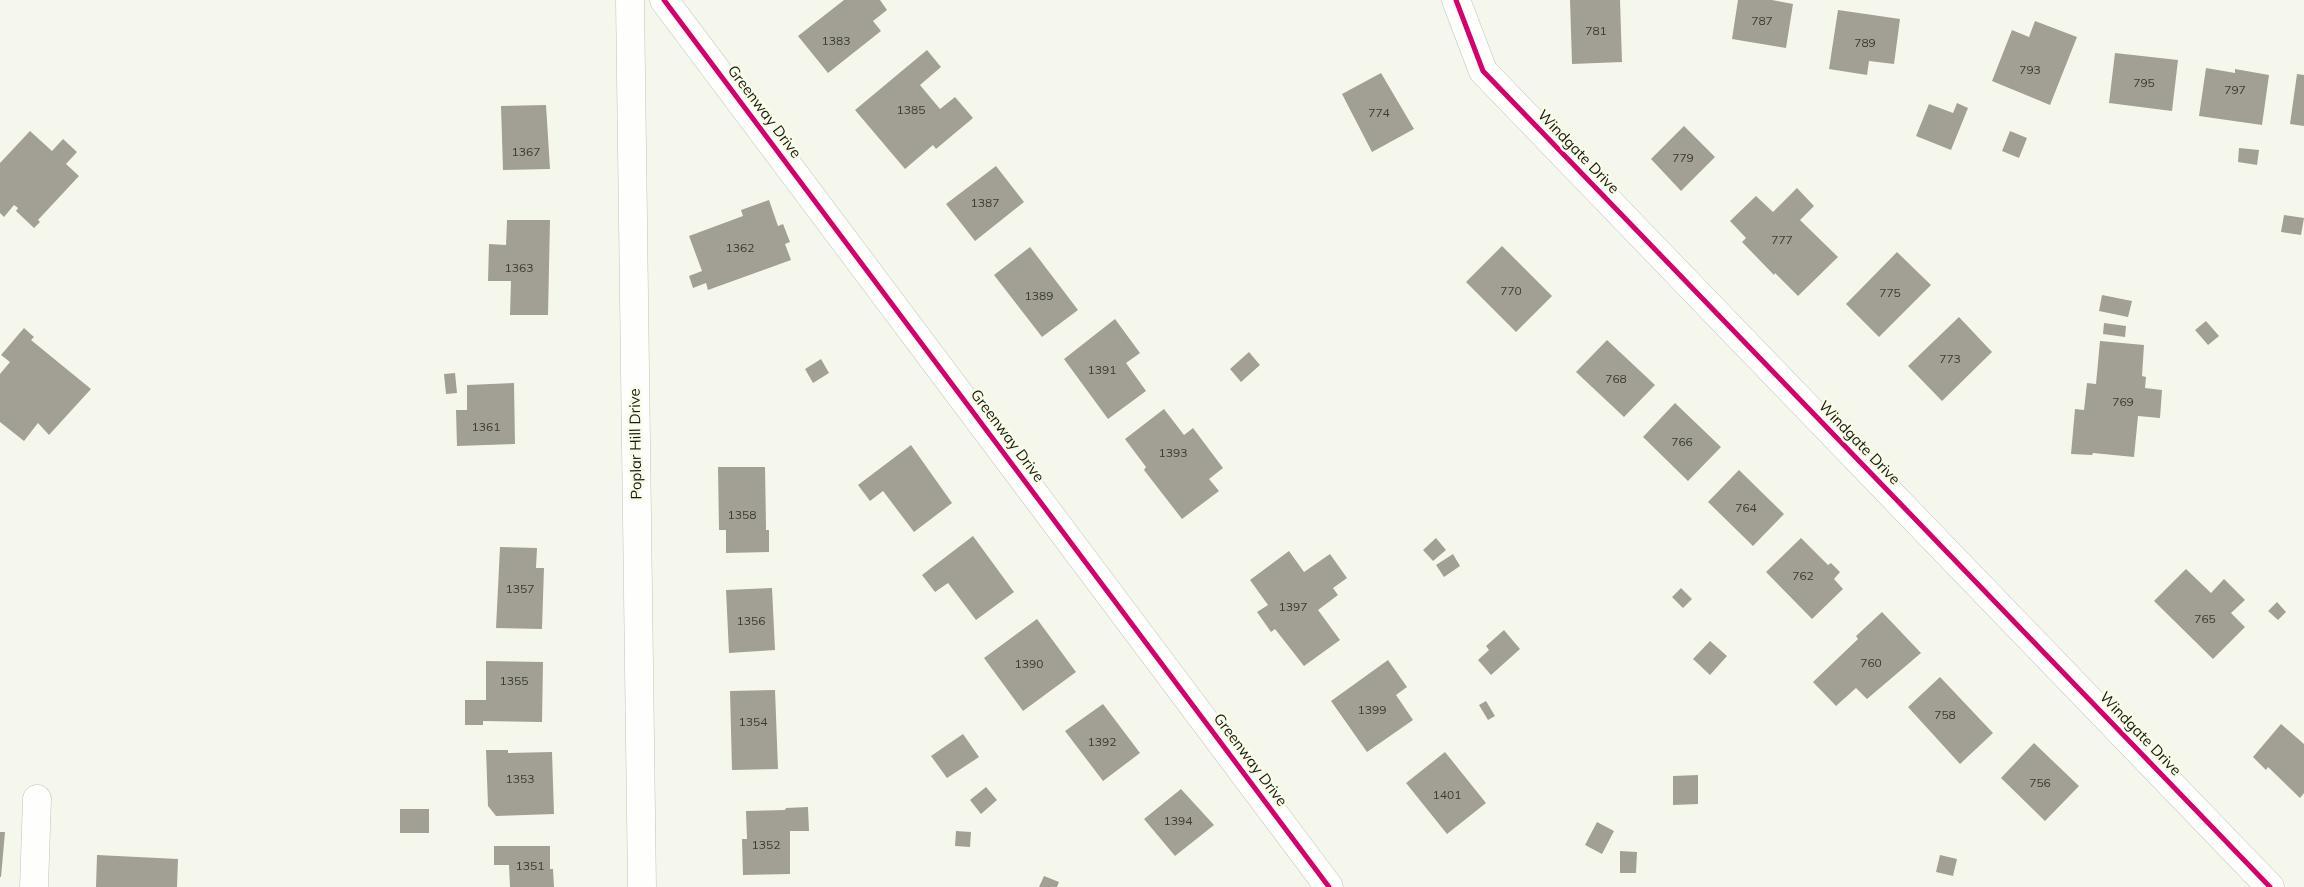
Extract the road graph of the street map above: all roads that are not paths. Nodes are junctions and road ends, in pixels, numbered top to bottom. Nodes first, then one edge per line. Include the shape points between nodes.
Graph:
1 (630, 0) edge
2 (664, 0) edge
3 (1456, 0) edge
4 (37, 799) dead end
5 (34, 887) edge
6 (642, 887) edge
7 (1329, 887) edge
8 (2270, 887) edge

1 - 6 street, Poplar Hill Drive
2 - 7 street, Greenway Drive
3 - 8 street, Windgate Drive via 1483,72
4 - 5 street

